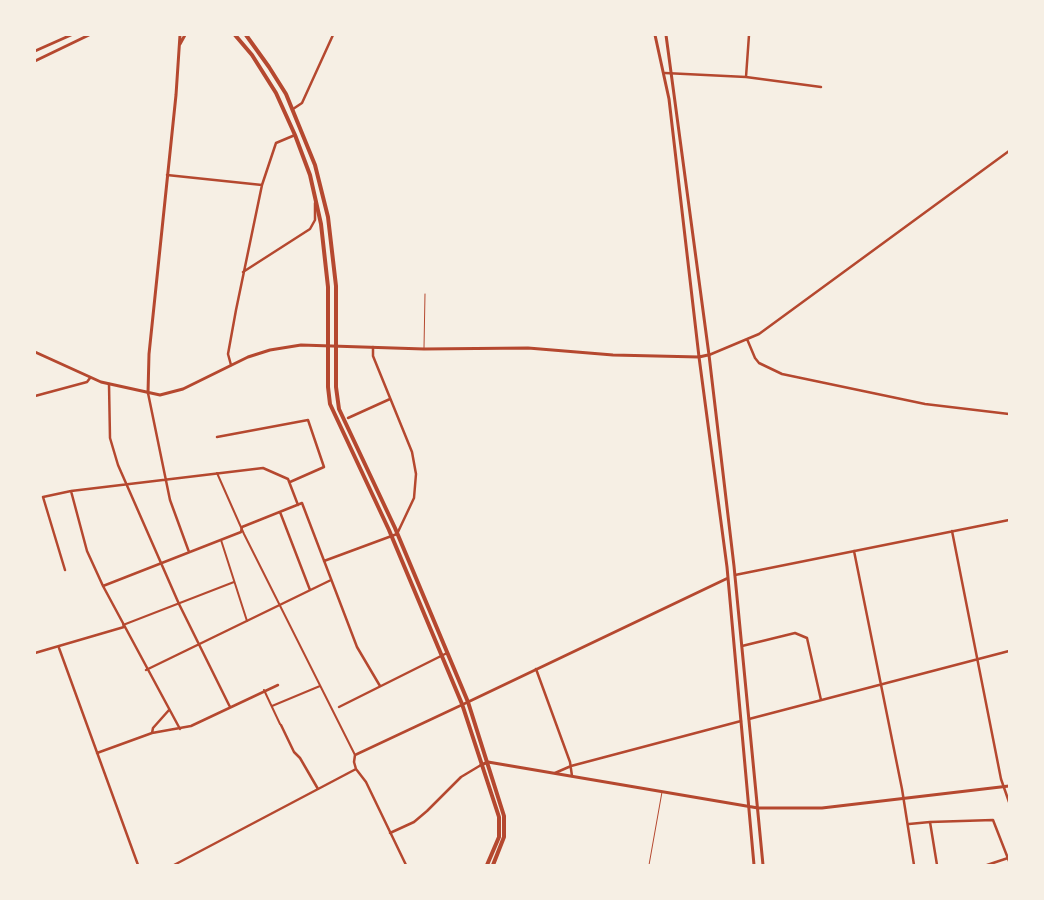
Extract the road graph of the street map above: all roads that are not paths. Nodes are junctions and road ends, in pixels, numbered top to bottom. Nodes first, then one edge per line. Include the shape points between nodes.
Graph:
1 (71, 35) edge
2 (89, 35) edge
3 (180, 35) edge
4 (185, 35) edge
5 (235, 35) edge
6 (246, 35) edge
7 (333, 35) edge
8 (654, 35) edge
9 (666, 35) edge
10 (749, 35) edge
11 (180, 44) junction
12 (35, 51) edge
13 (35, 61) edge
14 (665, 73) junction
15 (672, 73) junction
16 (746, 77) junction
17 (821, 87) dead end
18 (293, 110) junction
19 (296, 135) junction
20 (1009, 151) edge
21 (167, 175) junction
22 (262, 185) junction
23 (316, 197) junction
24 (244, 272) junction
25 (425, 294) dead end
26 (747, 339) junction
27 (328, 344) junction
28 (337, 345) junction
29 (373, 347) junction
30 (424, 349) junction
31 (35, 352) edge
32 (709, 355) junction
33 (699, 357) junction
34 (231, 365) junction
35 (90, 378) junction
36 (109, 384) junction
37 (148, 393) junction
38 (35, 396) edge
39 (390, 399) junction
40 (1009, 414) edge
41 (348, 418) dead end
42 (717, 426) junction
43 (710, 427) junction
44 (217, 437) dead end
45 (217, 473) junction
46 (165, 479) junction
47 (290, 482) junction
48 (125, 484) junction
49 (71, 491) junction
50 (300, 504) junction
51 (280, 512) junction
52 (1009, 520) edge
53 (242, 527) junction
54 (952, 531) junction
55 (397, 534) junction
56 (391, 536) junction
57 (220, 540) junction
58 (854, 551) junction
59 (189, 552) junction
60 (324, 561) junction
61 (160, 563) junction
62 (65, 570) dead end
63 (735, 576) junction
64 (728, 578) junction
65 (331, 580) junction
66 (234, 582) junction
67 (103, 586) junction
68 (310, 590) junction
69 (179, 604) junction
70 (280, 604) junction
71 (247, 621) junction
72 (124, 626) junction
73 (199, 646) junction
74 (742, 646) junction
75 (60, 648) junction
76 (1009, 651) edge
77 (449, 652) junction
78 (35, 654) edge
79 (443, 655) junction
80 (977, 660) junction
81 (536, 669) junction
82 (146, 670) junction
83 (881, 684) junction
84 (278, 685) dead end
85 (321, 686) junction
86 (380, 686) junction
87 (264, 690) junction
88 (821, 700) junction
89 (468, 702) junction
90 (462, 704) junction
91 (272, 706) junction
92 (230, 707) junction
93 (339, 707) dead end
94 (169, 710) junction
95 (749, 719) junction
96 (741, 721) junction
97 (281, 725) joint
98 (180, 730) junction
99 (152, 733) junction
100 (97, 753) junction
101 (355, 755) junction
102 (488, 762) junction
103 (482, 765) junction
104 (571, 766) junction
105 (356, 769) junction
106 (554, 773) junction
107 (572, 776) junction
108 (1009, 786) edge
109 (1003, 787) junction
110 (318, 789) junction
111 (662, 792) junction
112 (904, 798) junction
113 (1009, 802) edge
114 (748, 806) junction
115 (758, 808) junction
116 (930, 822) junction
117 (909, 824) junction
118 (390, 833) junction
119 (1009, 859) edge
120 (138, 865) edge
121 (174, 865) edge
122 (406, 865) edge
123 (487, 865) edge
124 (493, 865) edge
125 (649, 865) edge
126 (754, 865) edge
127 (763, 865) edge
128 (914, 865) edge
129 (937, 865) edge
130 (987, 865) edge

1 - 12 street
2 - 13 street
3 - 11 street
4 - 11 street
5 - 19 main road via 276,93
6 - 18 main road
7 - 18 street via 302,103
8 - 14 street
9 - 15 street
10 - 16 street
11 - 21 street
14 - 15 street
14 - 33 street
15 - 16 street
15 - 32 street
16 - 17 street
18 - 28 main road via 315,165 328,217 337,298
19 - 22 street via 276,143
19 - 23 main road
20 - 26 street via 764,330
21 - 22 street
21 - 37 street via 148,354
22 - 24 street
23 - 24 street via 315,220 310,229
23 - 27 main road via 328,287
24 - 34 street via 228,354
25 - 30 lane
26 - 32 street
26 - 40 street via 759,363 782,374 925,404
27 - 28 street
27 - 34 street via 270,350
27 - 56 main road via 328,387 332,409
28 - 29 street
28 - 55 main road via 339,409
29 - 30 street
29 - 39 street via 373,356
30 - 33 street via 528,348
31 - 35 street
32 - 33 street
32 - 42 street
33 - 43 street
34 - 37 street via 173,392
35 - 36 street
35 - 38 street via 88,382
36 - 37 street
36 - 48 street via 110,438
37 - 46 street
39 - 41 street
39 - 55 street via 412,452 416,474 414,498
42 - 43 street
42 - 63 street
43 - 64 street
44 - 47 street via 308,420 324,467
45 - 46 street
45 - 47 street via 263,468
45 - 53 street
46 - 48 street
46 - 59 street
47 - 50 street
48 - 49 street
48 - 61 street
49 - 62 street via 43,497
49 - 67 street via 87,551
50 - 51 street
50 - 60 street
51 - 53 street
51 - 68 street
52 - 54 street
53 - 57 street via 241,532
53 - 70 street
54 - 58 street
54 - 80 street
55 - 56 street
55 - 77 main road
56 - 60 street
56 - 79 main road
57 - 59 street
57 - 66 street
58 - 63 street
58 - 83 street
59 - 61 street
60 - 65 street
61 - 67 street
61 - 69 street
63 - 74 street
64 - 81 street
64 - 96 street
65 - 68 street
65 - 86 street via 357,647
66 - 69 street
66 - 71 street
67 - 72 street
68 - 70 street
69 - 72 street
69 - 73 street
70 - 71 street
70 - 85 street
71 - 73 street
72 - 75 street
72 - 82 street
73 - 82 street
73 - 92 street
74 - 88 street via 795,633 807,638
74 - 95 street
75 - 78 street
75 - 100 street
76 - 80 street
77 - 79 street
77 - 89 main road
79 - 86 street
79 - 90 main road
80 - 83 street
80 - 109 street
81 - 89 street
81 - 104 street
82 - 94 street
83 - 88 street
83 - 112 street
84 - 87 street
85 - 91 street
85 - 101 street
86 - 93 street
87 - 91 street
87 - 92 street
88 - 95 street
89 - 90 street
89 - 102 main road
90 - 101 street
90 - 103 main road
91 - 97 street
92 - 98 street
94 - 98 street
94 - 99 street
95 - 115 street
96 - 104 street
96 - 114 street
97 - 110 street
98 - 99 street
99 - 100 street
100 - 120 street
101 - 105 street
102 - 103 street
102 - 106 street
102 - 124 main road via 504,816 504,838
103 - 118 street via 461,777 414,822
103 - 123 main road via 496,804 500,827
104 - 106 street
104 - 107 street
105 - 110 street
105 - 118 street via 366,782
106 - 107 street
107 - 111 street
108 - 109 street
109 - 112 street
109 - 113 street
110 - 121 street
111 - 114 street
111 - 125 lane
112 - 115 street via 810,809
112 - 117 street
114 - 115 street
114 - 126 street
115 - 127 street
116 - 117 street
116 - 119 street via 993,820
116 - 129 street
117 - 128 street
118 - 122 street
119 - 130 street

